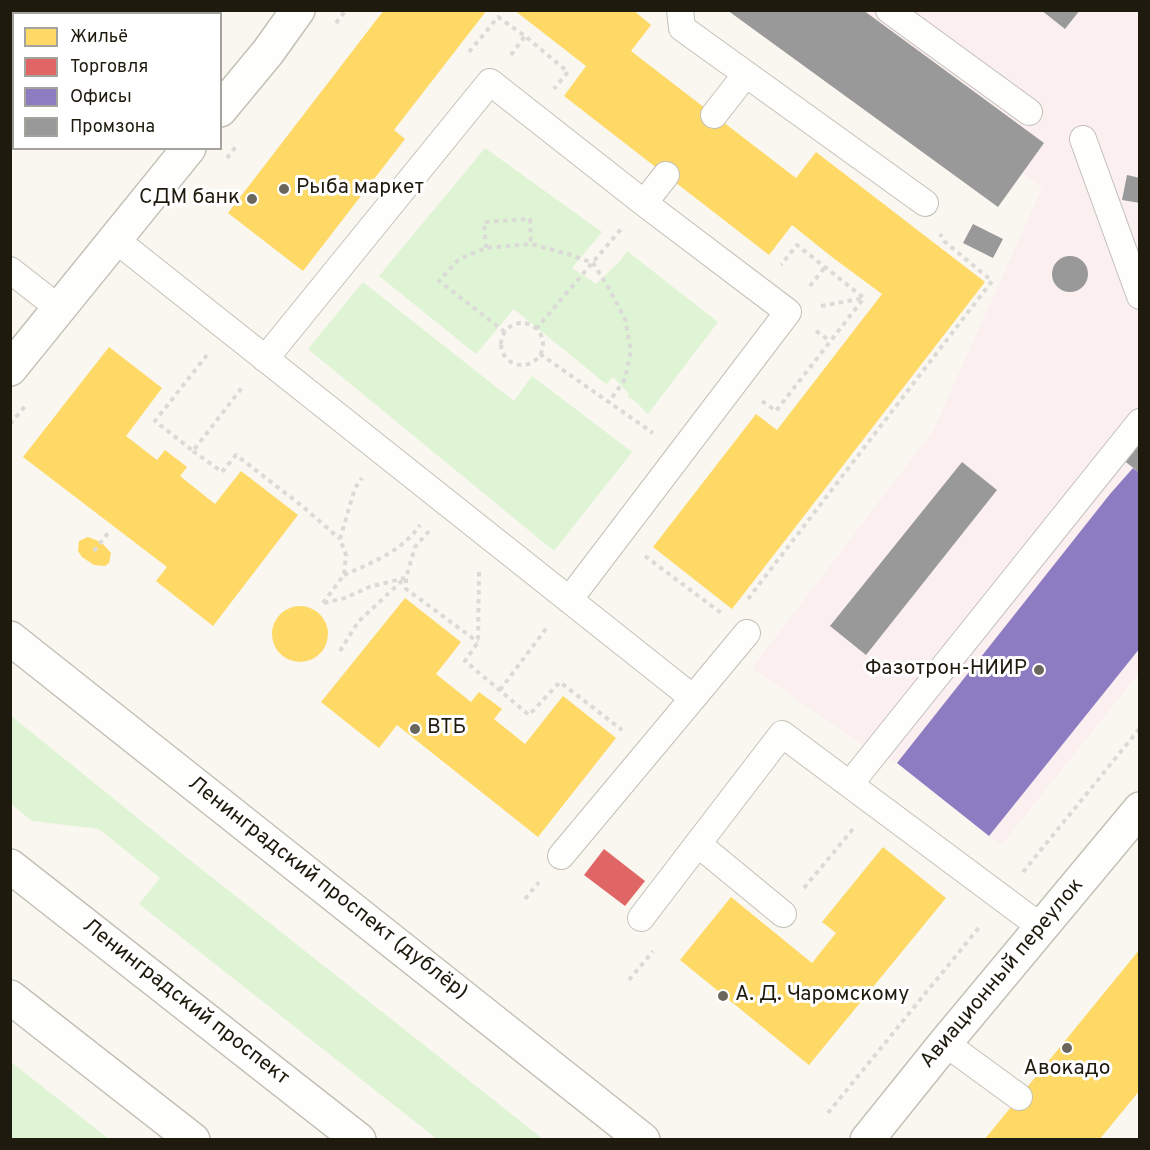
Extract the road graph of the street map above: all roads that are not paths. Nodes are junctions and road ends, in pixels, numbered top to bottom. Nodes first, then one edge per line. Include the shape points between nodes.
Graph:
1 (298, 10) edge
2 (681, 10) edge
3 (889, 10) edge
4 (746, 74) junction
5 (222, 108) edge
6 (1029, 112) dead end
7 (714, 115) dead end
8 (1083, 139) dead end
9 (187, 150) edge
10 (666, 176) dead end
11 (644, 203) junction
12 (925, 203) road end
13 (116, 240) junction
14 (10, 270) edge
15 (1140, 296) edge
16 (60, 309) junction
17 (265, 359) junction
18 (10, 369) edge
19 (1140, 422) edge
20 (569, 600) junction
21 (739, 627) road end
22 (10, 638) edge
23 (693, 698) junction
24 (850, 784) junction
25 (1140, 809) edge
26 (698, 844) junction
27 (561, 856) dead end
28 (10, 866) edge
29 (783, 914) road end
30 (641, 918) dead end
31 (1041, 927) junction
32 (10, 997) edge
33 (945, 1043) junction
34 (1018, 1097) dead end
35 (193, 1140) edge
36 (359, 1140) edge
37 (643, 1140) edge
38 (867, 1140) edge

1 - 5 main road
2 - 4 lane via 682,28
3 - 6 lane
4 - 7 lane
4 - 12 lane
8 - 15 lane
9 - 13 main road
10 - 11 lane
11 - 17 lane via 490,82
11 - 20 lane via 788,312
13 - 16 main road
13 - 17 lane
14 - 16 lane
16 - 18 main road
17 - 20 lane
19 - 24 lane via 1101,487
20 - 23 lane
21 - 23 lane
22 - 37 main road, Ленинградский проспект (дублёр)
23 - 27 lane
24 - 26 lane via 782,734
24 - 31 lane
25 - 31 main road, Авиационный переулок
26 - 29 lane
26 - 30 lane
28 - 36 main road, Ленинградский проспект
31 - 33 main road, Авиационный переулок
32 - 35 main road
33 - 34 lane
33 - 38 main road, Авиационный переулок

